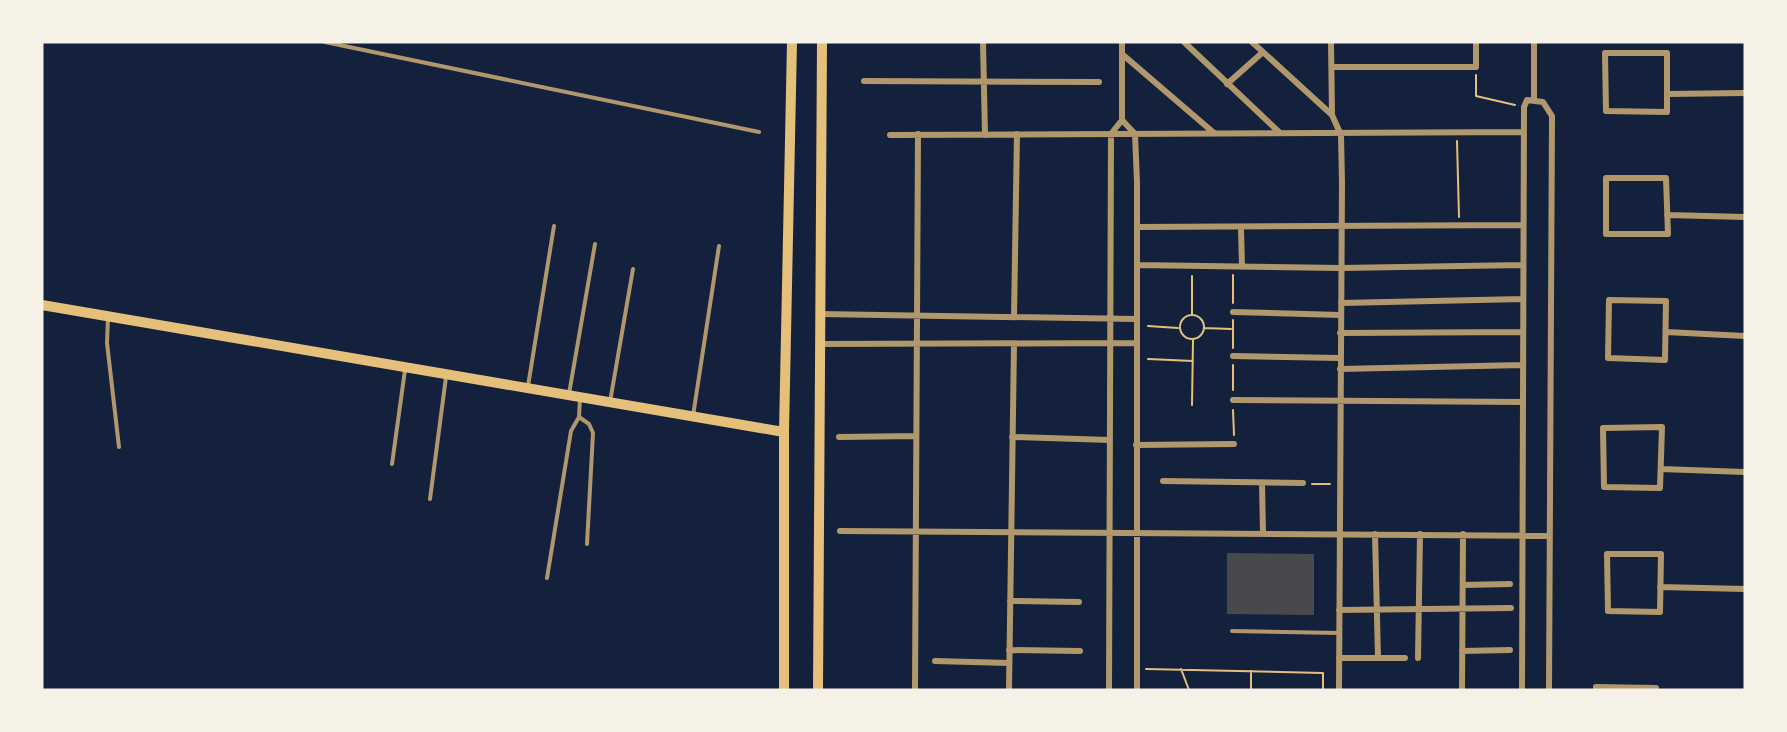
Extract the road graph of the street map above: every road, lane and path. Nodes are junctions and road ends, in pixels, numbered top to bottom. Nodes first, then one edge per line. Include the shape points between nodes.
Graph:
1 (325, 42) edge
2 (792, 42) edge
3 (822, 42) edge
4 (983, 42) edge
5 (1122, 42) edge
6 (1184, 42) edge
7 (1252, 42) edge
8 (1331, 42) edge
9 (1476, 42) edge
10 (1533, 42) edge
11 (1263, 52) junction
12 (1122, 54) junction
13 (1476, 66) junction
14 (1332, 67) junction
15 (864, 81) dead end
16 (984, 82) junction
17 (1099, 82) dead end
18 (1227, 84) junction
19 (1745, 93) edge
20 (1666, 94) junction
21 (1534, 99) junction
22 (1524, 107) junction
23 (1332, 115) junction
24 (1122, 120) junction
25 (759, 132) dead end
26 (1457, 132) junction
27 (1523, 132) junction
28 (1214, 133) junction
29 (1280, 133) junction
30 (918, 134) junction
31 (1017, 134) junction
32 (1111, 134) junction
33 (1135, 134) junction
34 (890, 135) dead end
35 (985, 135) junction
36 (1341, 135) junction
37 (1667, 215) junction
38 (1745, 217) edge
39 (1523, 225) junction
40 (554, 226) dead end
41 (1342, 226) junction
42 (1459, 226) junction
43 (1137, 227) junction
44 (1241, 228) junction
45 (595, 244) dead end
46 (719, 246) dead end
47 (1523, 265) junction
48 (1137, 266) junction
49 (1233, 267) junction
50 (1242, 267) junction
51 (1341, 268) junction
52 (633, 269) dead end
53 (1192, 271) dead end
54 (1523, 299) junction
55 (1341, 303) junction
56 (42, 305) edge
57 (1233, 312) junction
58 (820, 314) junction
59 (1192, 315) junction
60 (1340, 315) junction
61 (108, 316) junction
62 (917, 316) junction
63 (1014, 317) junction
64 (1110, 318) junction
65 (1136, 322) junction
66 (1179, 328) junction
67 (1204, 328) junction
68 (1233, 329) junction
69 (1523, 332) junction
70 (1666, 332) junction
71 (1340, 333) junction
72 (1745, 336) edge
73 (1193, 340) junction
74 (1110, 343) junction
75 (1136, 343) junction
76 (820, 344) junction
77 (917, 344) junction
78 (1014, 344) junction
79 (1233, 356) junction
80 (1340, 358) junction
81 (1145, 359) dead end
82 (1193, 362) junction
83 (1523, 365) junction
84 (405, 367) junction
85 (1340, 369) junction
86 (447, 373) junction
87 (528, 388) junction
88 (574, 396) junction
89 (1233, 400) junction
90 (610, 402) junction
91 (1523, 402) junction
92 (1340, 403) junction
93 (1192, 405) dead end
94 (693, 416) junction
95 (579, 417) junction
96 (784, 432) junction
97 (916, 436) junction
98 (839, 437) dead end
99 (1012, 437) junction
100 (1110, 440) junction
101 (1136, 444) junction
102 (1234, 444) joint
103 (119, 447) dead end
104 (392, 464) dead end
105 (1661, 469) junction
106 (1745, 472) edge
107 (1163, 482) dead end
108 (1262, 483) junction
109 (1303, 483) joint
110 (1340, 484) junction
111 (430, 499) dead end
112 (840, 531) dead end
113 (916, 531) junction
114 (1011, 531) junction
115 (1110, 532) junction
116 (1136, 532) junction
117 (1263, 533) junction
118 (1340, 534) junction
119 (1375, 534) junction
120 (1420, 534) junction
121 (1463, 534) junction
122 (1522, 535) junction
123 (1550, 536) junction
124 (587, 544) dead end
125 (547, 578) dead end
126 (1510, 584) dead end
127 (1462, 585) junction
128 (1660, 587) junction
129 (1745, 589) edge
130 (1010, 601) junction
131 (1079, 602) dead end
132 (1511, 608) dead end
133 (1339, 610) junction
134 (1376, 610) junction
135 (1419, 610) junction
136 (1462, 610) junction
137 (1232, 631) dead end
138 (1339, 633) junction
139 (1009, 650) junction
140 (1510, 650) dead end
141 (1080, 651) dead end
142 (1462, 651) junction
143 (1339, 658) junction
144 (1378, 658) junction
145 (1405, 658) dead end
146 (1418, 658) dead end
147 (935, 661) dead end
148 (1009, 663) junction
149 (1143, 669) dead end
150 (1181, 669) junction
151 (1251, 671) junction
152 (1251, 689) edge
153 (784, 690) edge
154 (818, 690) edge
155 (915, 690) edge
156 (1009, 690) edge
157 (1109, 690) edge
158 (1137, 690) edge
159 (1189, 690) edge
160 (1234, 690) edge
161 (1258, 690) edge
162 (1323, 690) edge
163 (1339, 690) edge
164 (1462, 690) edge
165 (1522, 690) edge
166 (1549, 690) edge
167 (1596, 690) edge
168 (1656, 690) edge

1 - 25 lane
2 - 96 main road
3 - 58 main road
4 - 16 street
5 - 12 street
6 - 18 street
7 - 11 street
8 - 14 street
9 - 13 street
10 - 21 street
11 - 18 street
11 - 23 street
12 - 24 street
12 - 28 street
13 - 14 street
13 - 22 path via 1476,96
14 - 23 street
15 - 16 street
16 - 17 street
16 - 35 street
18 - 29 street
19 - 20 street
20 - 20 street via 1667,53 1605,53 1606,111 1667,112
21 - 22 street via 1527,100
21 - 123 street via 1543,102 1552,116
22 - 27 street
23 - 36 street
24 - 32 street
24 - 33 street
26 - 27 street
26 - 36 street
26 - 42 path
27 - 39 street
28 - 29 street
28 - 33 street
29 - 36 street
30 - 34 street
30 - 35 street
30 - 62 street
31 - 32 street
31 - 35 street
31 - 63 street
32 - 33 street
32 - 64 street
33 - 43 street
36 - 41 street
37 - 37 street via 1666,178 1606,178 1606,234 1668,234
37 - 38 street
39 - 42 street
39 - 47 street
40 - 87 lane
41 - 42 street
41 - 44 street
41 - 51 street
43 - 44 street
43 - 48 street
44 - 50 street
45 - 88 lane
46 - 94 lane
47 - 51 street
47 - 54 street
48 - 49 street
48 - 65 street
49 - 50 street
49 - 57 path
50 - 51 street
51 - 55 street
52 - 90 lane
53 - 59 path
54 - 55 street
54 - 69 street
55 - 60 street
56 - 61 main road
57 - 60 street
57 - 68 path
58 - 62 street
58 - 76 main road
59 - 66 path via 1182,320
59 - 67 path via 1200,318
60 - 71 street
61 - 84 main road
61 - 103 lane via 107,343
62 - 63 street
62 - 77 street
63 - 64 street
64 - 65 street
64 - 74 street
65 - 66 path
65 - 75 street
66 - 73 path via 1185,338
67 - 68 path
67 - 73 path via 1200,337
68 - 79 path
69 - 71 street
69 - 83 street
70 - 70 street via 1666,301 1609,300 1608,358 1665,360
70 - 72 street
71 - 80 street
73 - 82 path
74 - 75 street
74 - 78 street
74 - 100 street
75 - 101 street
76 - 77 street
76 - 154 main road
77 - 78 street
77 - 97 street
78 - 99 street
79 - 80 street
79 - 89 path
80 - 85 street
81 - 82 path
82 - 93 path
83 - 85 street
83 - 91 street
84 - 86 main road
84 - 104 lane
85 - 92 street
86 - 87 main road
86 - 111 lane
87 - 88 main road
88 - 90 main road
88 - 95 lane
89 - 92 street
89 - 102 path
90 - 94 main road
91 - 92 street
91 - 122 street
92 - 110 street
94 - 96 main road
95 - 124 lane via 593,433
95 - 125 lane via 571,431
96 - 153 main road
97 - 98 street
97 - 113 street
99 - 100 street
99 - 114 street
100 - 115 street
101 - 102 street
101 - 116 street
105 - 105 street via 1662,427 1603,428 1604,487 1660,488
105 - 106 street
107 - 108 street
108 - 109 street
108 - 117 street
109 - 110 path
110 - 118 street
112 - 113 street
113 - 114 street
113 - 155 street
114 - 115 street
114 - 130 street
115 - 116 street
115 - 157 street
116 - 117 street
116 - 158 street
117 - 118 street
118 - 119 street
118 - 133 street
119 - 120 street
119 - 134 street
120 - 121 street
120 - 135 street
121 - 122 street
121 - 127 street
122 - 123 street
122 - 165 street
123 - 166 street
126 - 127 street
127 - 136 street
128 - 128 street via 1661,554 1607,554 1608,611 1660,612
128 - 129 street
130 - 131 street
130 - 139 street
132 - 136 street
133 - 134 street
133 - 138 street
134 - 135 street
134 - 144 street
135 - 136 street
135 - 146 street
136 - 142 street
137 - 138 lane
138 - 143 street
139 - 141 street
139 - 148 street
140 - 142 street
142 - 164 street
143 - 144 street
143 - 163 street
144 - 145 street
147 - 148 street
148 - 156 street
149 - 150 path
150 - 151 path
150 - 159 path
151 - 152 path
151 - 162 path via 1323,673
152 - 160 path
152 - 161 path
167 - 168 street

